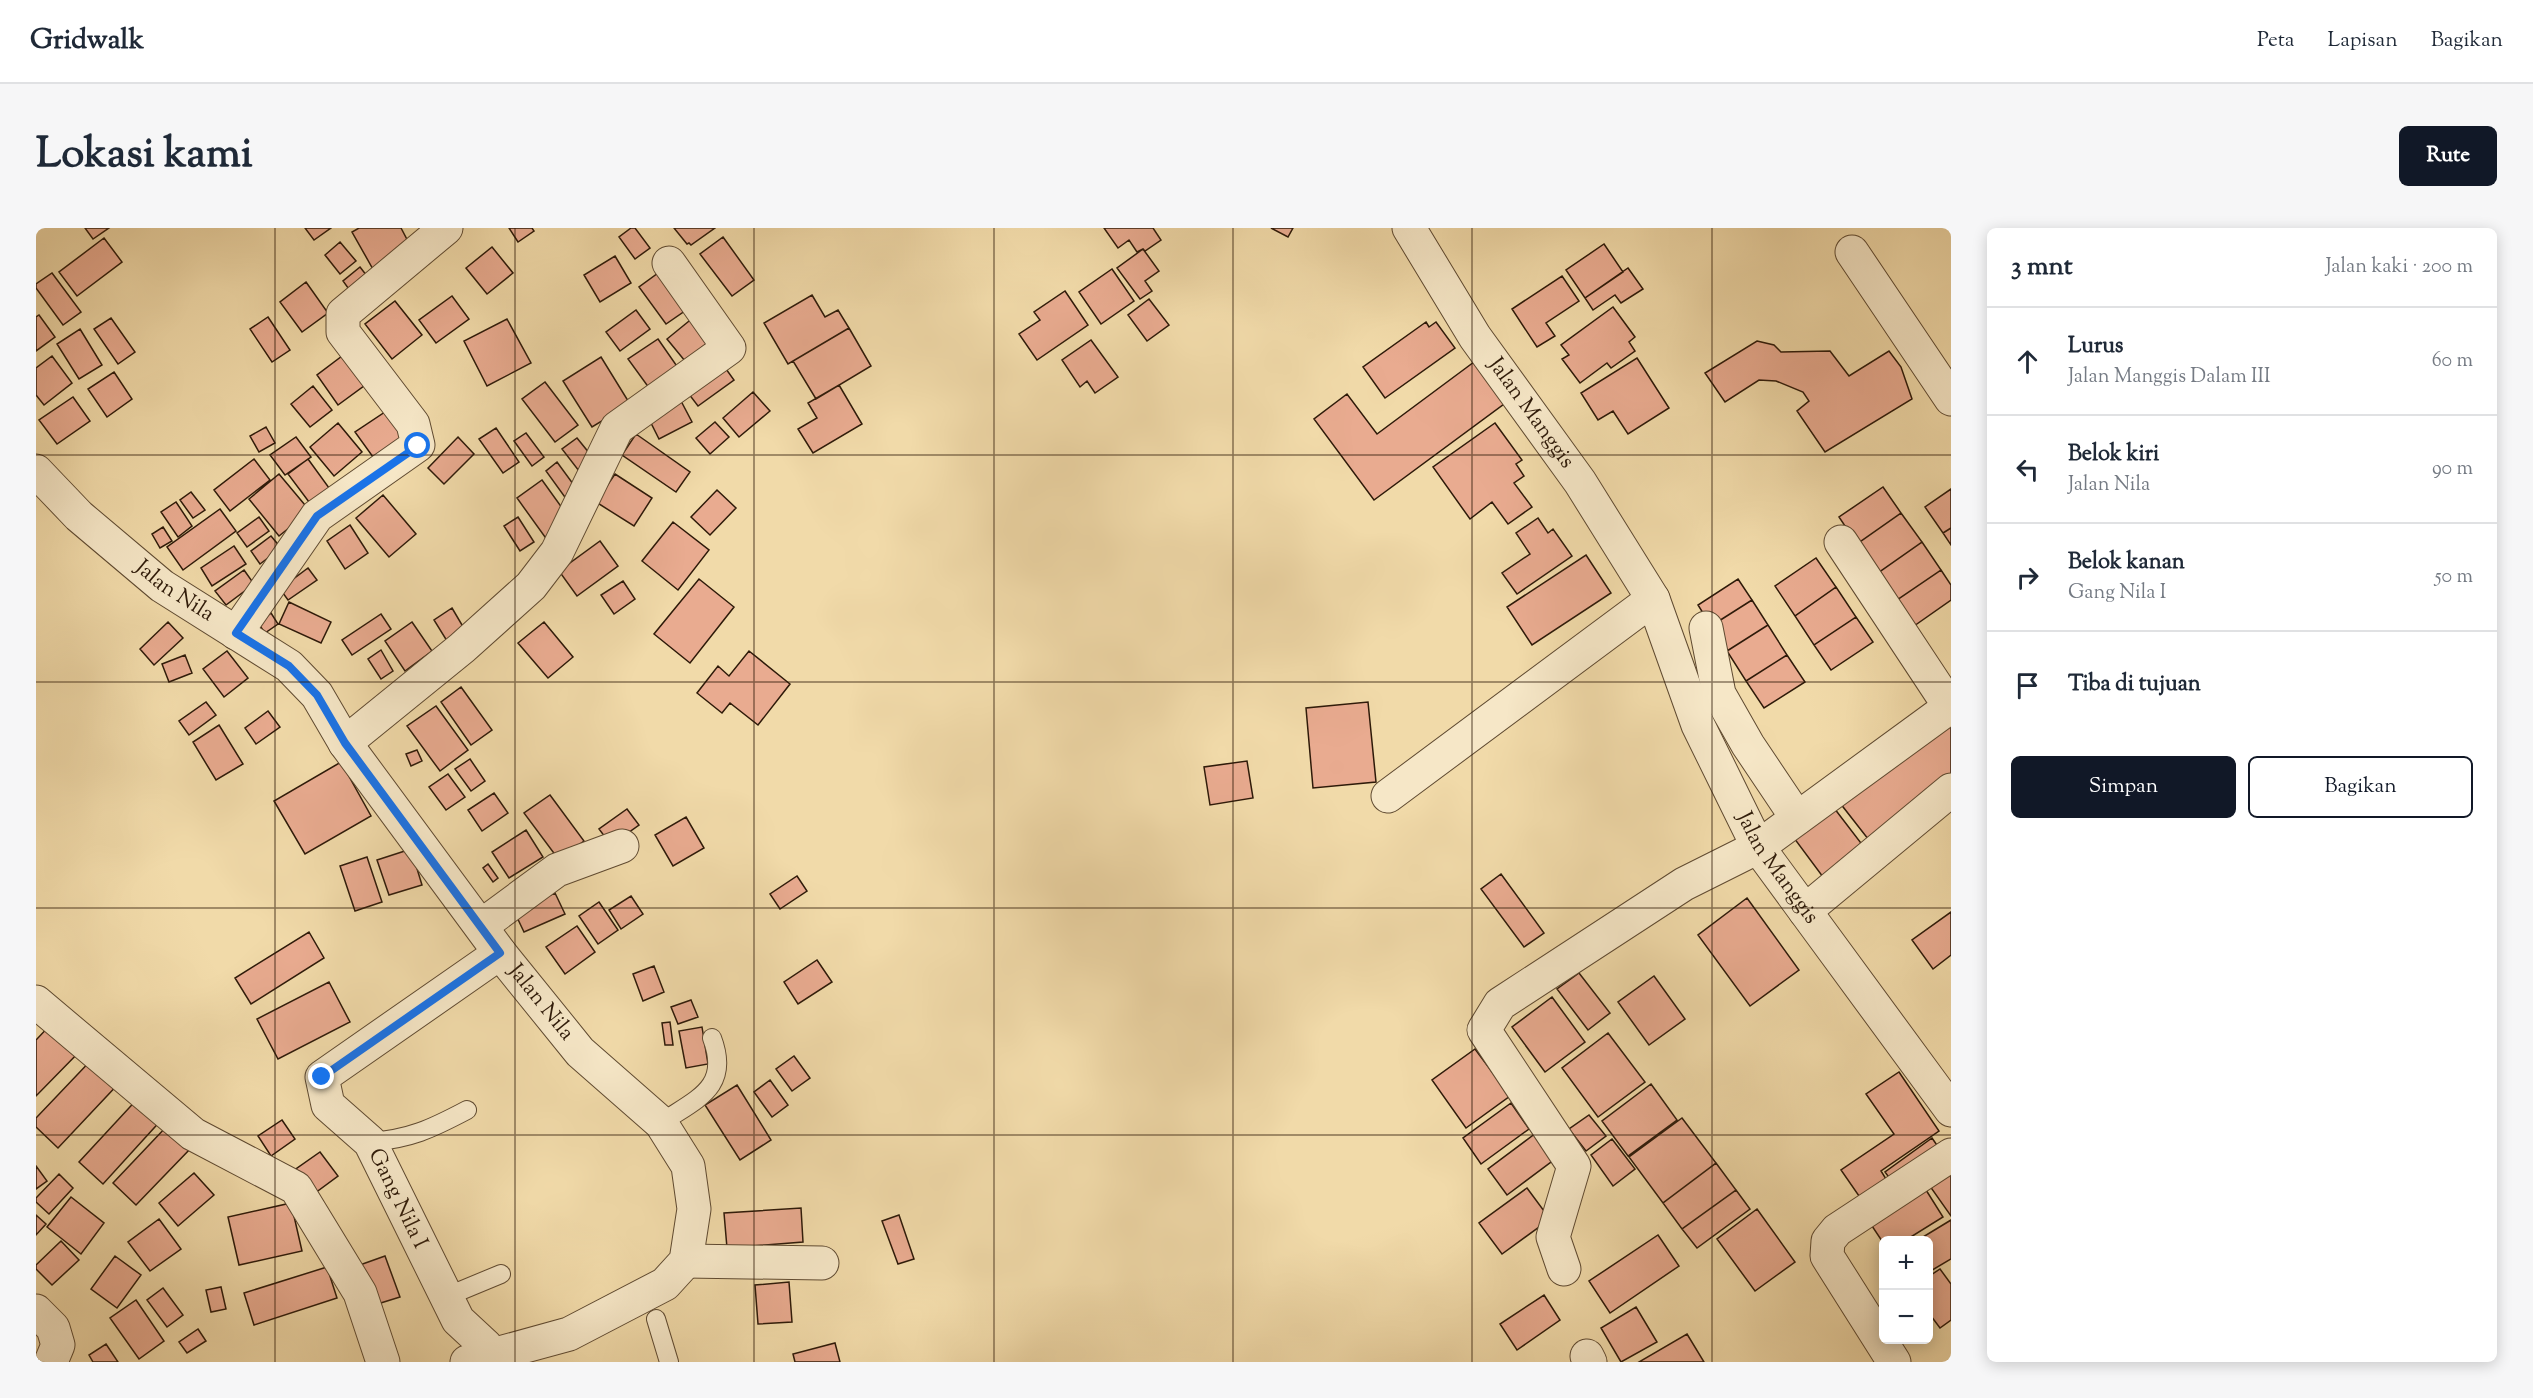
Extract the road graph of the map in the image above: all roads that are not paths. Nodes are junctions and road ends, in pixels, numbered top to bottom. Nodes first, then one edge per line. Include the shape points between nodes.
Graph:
1 (446, 228) edge
2 (1409, 228) edge
3 (1852, 252) dead end
4 (669, 263) dead end
5 (1951, 399) edge
6 (36, 471) edge
7 (1841, 542) dead end
8 (1653, 599) junction
9 (1706, 628) dead end
10 (236, 633) junction
11 (1951, 706) edge
12 (345, 743) junction
13 (1951, 790) edge
14 (1388, 796) dead end
15 (1797, 818) junction
16 (622, 846) dead end
17 (1758, 847) junction
18 (1805, 910) junction
19 (482, 927) junction
20 (500, 953) junction
21 (36, 1002) edge
22 (712, 1038) dead end
23 (467, 1110) dead end
24 (1951, 1110) edge
25 (661, 1123) junction
26 (370, 1142) junction
27 (1951, 1155) edge
28 (686, 1261) junction
29 (822, 1263) dead end
30 (1564, 1269) dead end
31 (501, 1274) dead end
32 (447, 1302) junction
33 (36, 1311) edge
34 (656, 1319) dead end
35 (59, 1356) edge
36 (479, 1359) edge
37 (383, 1362) edge
38 (669, 1362) edge
39 (1894, 1362) edge

1 - 10 street via 343,314 343,332 413,424 418,446 317,516
2 - 8 street, Jalan Manggis via 1475,337 1580,482
3 - 5 street
4 - 12 street via 729,348 617,428 556,552 531,586
6 - 10 street, Jalan Nila via 79,516 162,586
7 - 11 street
8 - 14 street
8 - 17 street, Jalan Manggis via 1698,725
9 - 15 street via 1719,694
10 - 12 street, Jalan Nila via 289,666 317,695
11 - 15 street
12 - 19 street, Jalan Nila
13 - 18 street
15 - 17 street
16 - 19 street via 557,870
17 - 18 street, Jalan Manggis
17 - 30 street via 1684,884 1500,1004 1484,1030 1574,1166 1553,1238
18 - 24 street, Jalan Manggis
19 - 20 street, Jalan Nila
20 - 25 street, Jalan Nila via 580,1052
20 - 26 street, Gang Nila I via 322,1077 328,1105
21 - 37 street via 193,1134 296,1188 360,1293
22 - 25 lane via 718,1052 718,1074 708,1090
23 - 26 lane via 428,1132
25 - 28 street, Jalan Nila via 688,1166 694,1209
26 - 32 street, Gang Nila I
27 - 39 street via 1837,1230 1828,1241 1827,1256
28 - 29 street
28 - 36 street via 665,1284 569,1334
31 - 32 lane
32 - 36 street, Gang Nila I via 458,1320 486,1346
33 - 35 street via 52,1328
34 - 38 lane

